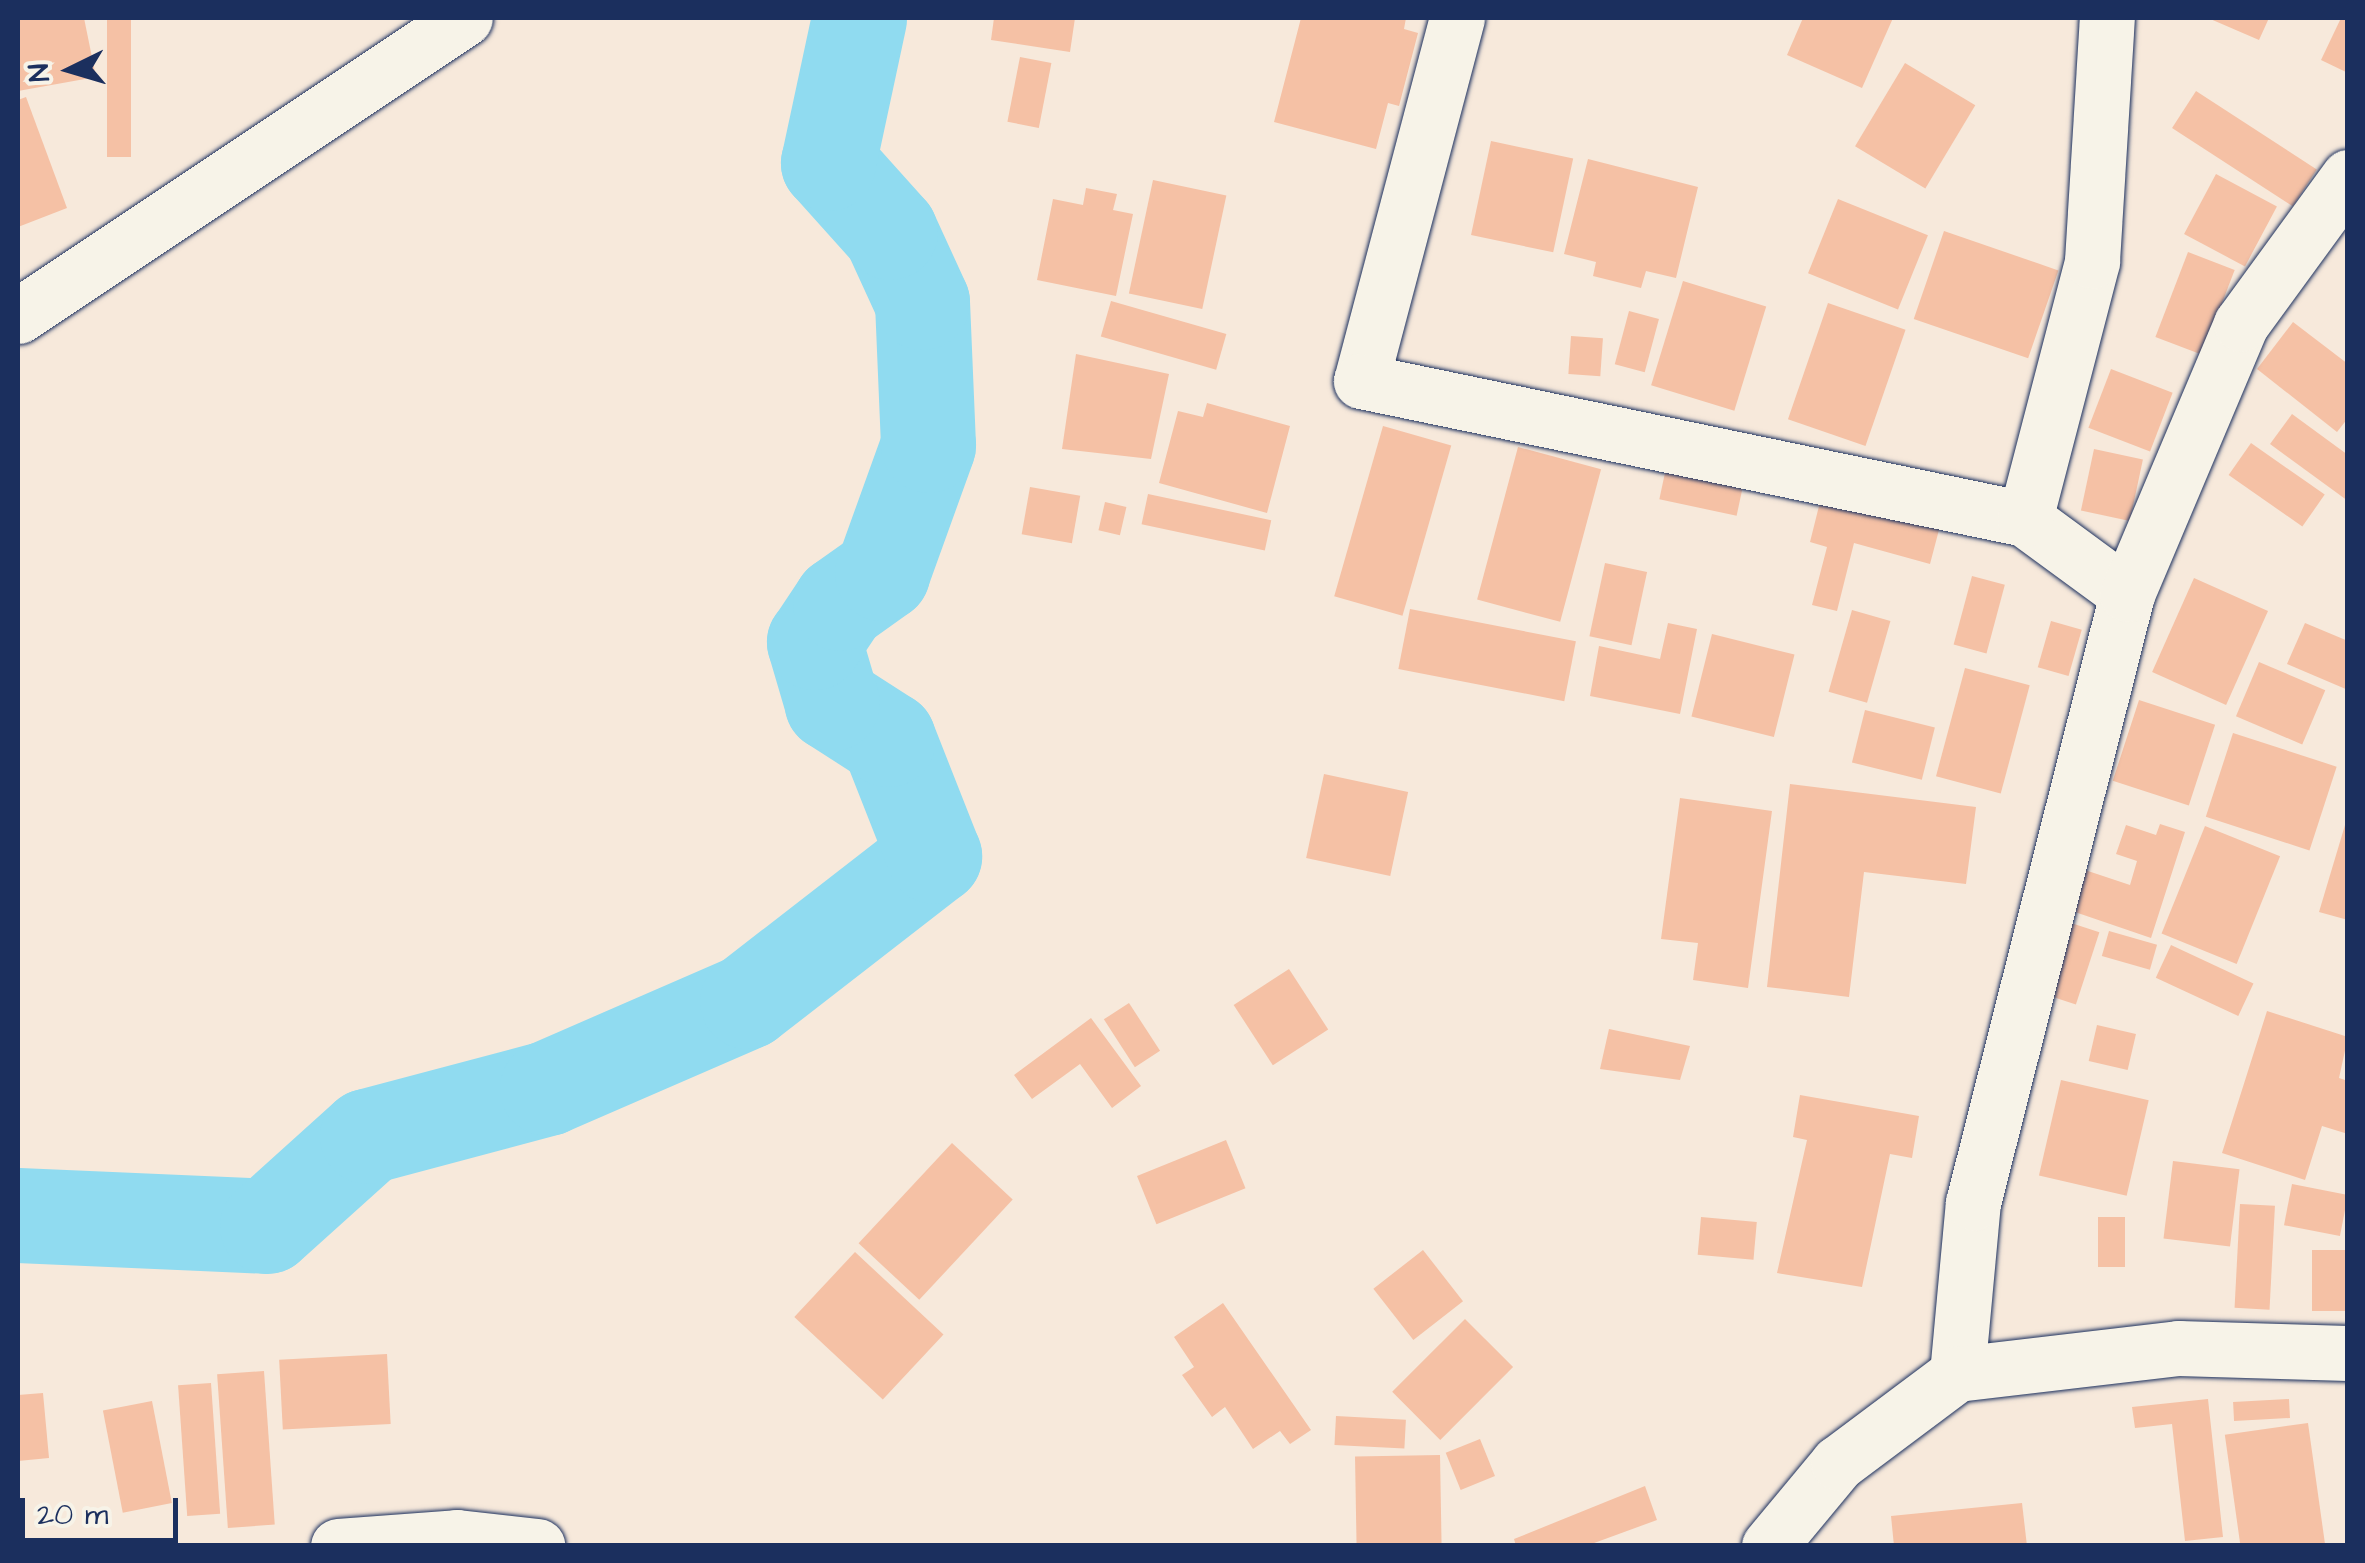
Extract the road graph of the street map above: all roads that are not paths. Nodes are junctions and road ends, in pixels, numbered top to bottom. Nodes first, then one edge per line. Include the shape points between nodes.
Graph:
1 (464, 18) edge
2 (1457, 18) edge
3 (2106, 18) edge
4 (2348, 177) edge
5 (18, 316) edge
6 (2025, 519) junction
7 (2127, 594) junction
8 (2348, 1353) edge
9 (1957, 1374) junction
10 (338, 1546) edge
11 (537, 1546) edge
12 (1769, 1546) edge

1 - 5 street
2 - 6 street via 1361,381
3 - 6 street via 2092,261
4 - 7 street via 2240,324
6 - 7 street
7 - 9 street via 1973,1204
8 - 9 street via 2178,1348
9 - 12 street via 1838,1463
10 - 11 street via 457,1538

